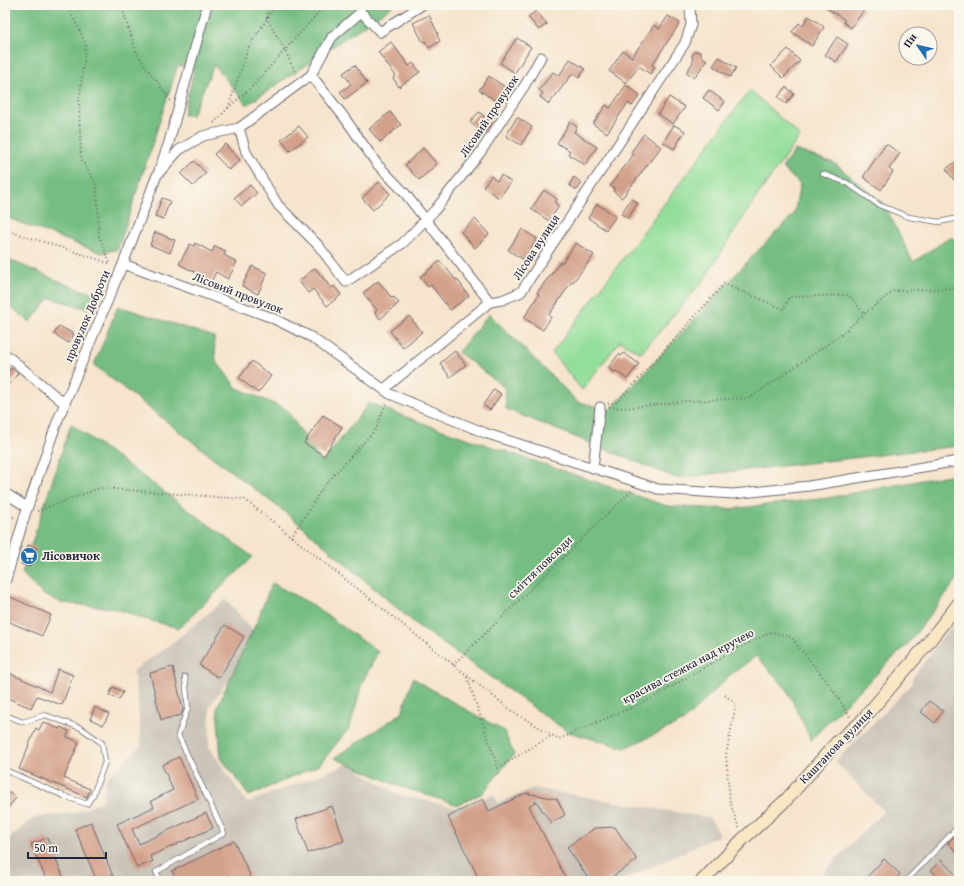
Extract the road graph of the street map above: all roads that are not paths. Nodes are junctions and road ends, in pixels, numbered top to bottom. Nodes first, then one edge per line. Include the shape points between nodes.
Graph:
1 (207, 5) edge
2 (422, 5) edge
3 (690, 5) edge
4 (364, 8) edge
5 (541, 57) dead end
6 (311, 75) junction
7 (239, 128) junction
8 (823, 174) dead end
9 (157, 175) junction
10 (959, 218) edge
11 (426, 219) junction
12 (123, 264) junction
13 (490, 302) junction
14 (5, 354) edge
15 (387, 391) junction
16 (64, 403) junction
17 (600, 407) road end
18 (959, 461) edge
19 (593, 468) junction
20 (5, 493) edge
21 (26, 511) junction
22 (5, 582) edge
23 (959, 603) edge
24 (185, 677) dead end
25 (5, 715) edge
26 (5, 770) edge
27 (959, 826) edge
28 (161, 881) edge
29 (702, 881) edge
30 (906, 881) edge

1 - 9 street via 178,111
2 - 4 street via 380,32
3 - 13 street, Лісова вулиця via 691,25 685,43 521,292
4 - 6 street via 332,37
5 - 11 street, Лісовий провулок via 480,152
6 - 7 street
6 - 11 street via 377,164
7 - 9 street via 203,136 179,150
7 - 11 street, Лісовий провулок via 246,152 278,205 318,245 346,282 403,243
8 - 10 lane via 847,183 879,205 910,217 939,222
9 - 12 street
11 - 13 street
12 - 15 street, Лісовий провулок via 270,317 311,337
12 - 16 street, провулок Доброти
13 - 15 street
14 - 16 street
15 - 19 street, Лісовий провулок via 485,433
16 - 21 street, провулок Доброти
17 - 19 street
18 - 19 street, Лісовий провулок via 809,486 733,494 658,489
20 - 21 street
21 - 22 street, провулок Доброти
23 - 29 street, Каштанова вулиця via 923,650 859,724 838,742 786,800
24 - 28 lane via 188,708 178,735 224,833 156,872
25 - 26 lane via 23,722 45,715 81,728 102,743 105,762 87,804
27 - 30 lane

